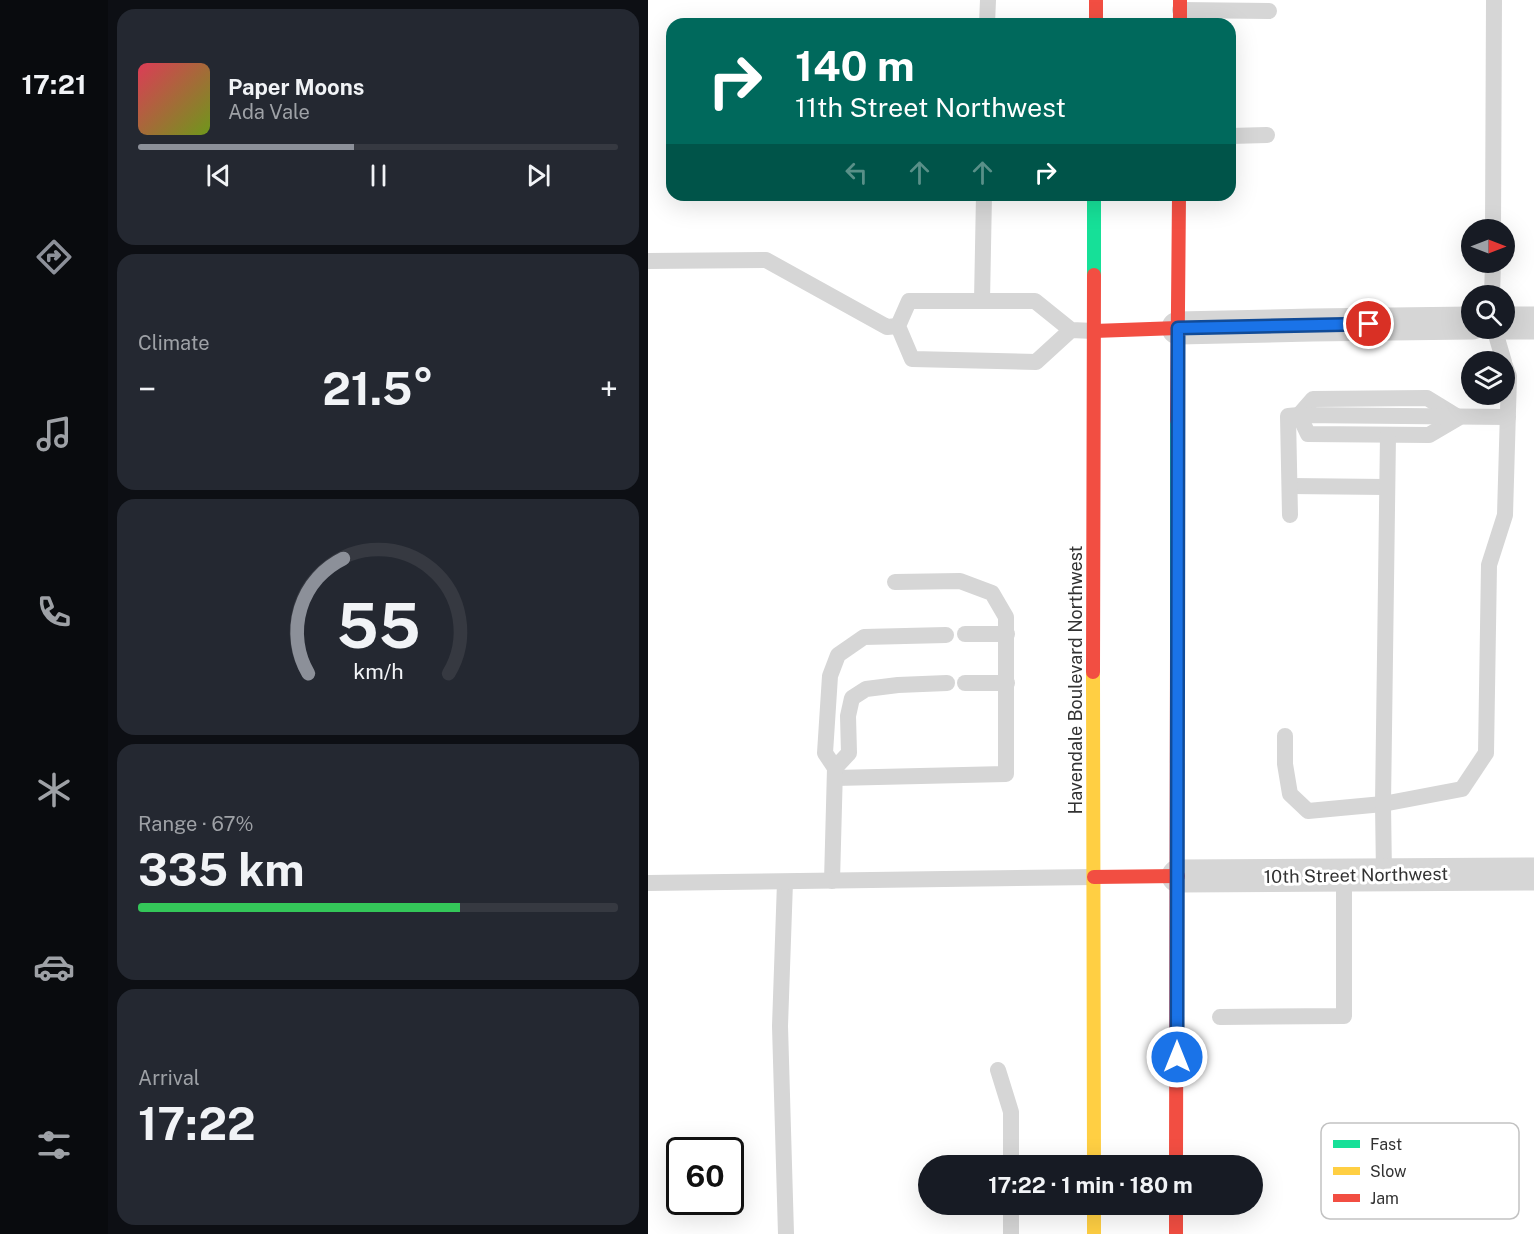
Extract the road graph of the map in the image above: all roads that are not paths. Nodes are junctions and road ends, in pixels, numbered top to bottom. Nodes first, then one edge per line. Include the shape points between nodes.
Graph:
1 (987, 0) edge
2 (1096, 0) edge
3 (1494, 0) edge
4 (1269, 10) dead end
5 (1180, 11) edge
6 (987, 18) edge
7 (1096, 18) edge
8 (1267, 135) dead end
9 (1236, 136) edge
10 (984, 201) edge
11 (1094, 201) edge
12 (1179, 201) edge
13 (1493, 219) edge
14 (648, 261) edge
15 (982, 301) junction
16 (1461, 323) edge
17 (1515, 323) edge
18 (1534, 323) edge
19 (898, 326) junction
20 (1178, 328) junction
21 (1071, 330) junction
22 (1094, 331) junction
23 (1508, 405) edge
24 (1299, 415) junction
25 (1459, 417) junction
26 (1508, 417) junction
27 (1388, 435) junction
28 (1290, 486) junction
29 (1386, 487) junction
30 (1290, 515) dead end
31 (895, 582) dead end
32 (946, 634) dead end
33 (965, 634) dead end
34 (1007, 634) junction
35 (947, 683) dead end
36 (965, 683) dead end
37 (1007, 683) junction
38 (1286, 736) dead end
39 (835, 773) junction
40 (1383, 804) junction
41 (1534, 874) edge
42 (1384, 875) junction
43 (1178, 876) junction
44 (1344, 876) junction
45 (1094, 877) junction
46 (832, 881) junction
47 (784, 882) junction
48 (648, 884) edge
49 (1220, 1017) dead end
50 (998, 1070) dead end
51 (1011, 1155) edge
52 (1094, 1155) edge
53 (1176, 1155) edge
54 (1011, 1215) edge
55 (1094, 1215) edge
56 (1176, 1215) edge
57 (786, 1234) edge
58 (1011, 1234) edge
59 (1094, 1234) edge
60 (1176, 1234) edge

1 - 6 lane
2 - 7 main road
3 - 13 lane
4 - 5 lane
8 - 9 lane
10 - 15 lane
11 - 22 main road, Havendale Boulevard Northwest
12 - 20 main road
14 - 19 lane via 766,260 887,327
15 - 19 lane via 909,301
15 - 21 lane via 1035,301
16 - 20 street
17 - 18 street
19 - 21 lane via 912,359 1036,362
20 - 22 main road
20 - 43 main road
21 - 22 lane
22 - 45 main road, Havendale Boulevard Northwest
23 - 26 lane
24 - 25 lane via 1313,399 1427,398
24 - 27 lane via 1308,434
24 - 28 lane via 1288,416
25 - 26 lane
25 - 27 lane via 1429,435
26 - 40 lane via 1505,515 1489,565 1486,753 1462,789
27 - 29 lane
28 - 29 lane
28 - 30 lane
29 - 40 lane
31 - 34 lane via 960,581 992,593 1006,617
32 - 39 lane via 864,637 838,655 830,676 825,753
33 - 34 lane
34 - 37 lane
35 - 39 lane via 866,689 852,698 848,716 849,753
36 - 37 lane
37 - 39 lane via 1006,774
38 - 40 lane via 1290,794 1308,811
39 - 46 lane
40 - 42 lane
41 - 42 street, 10th Street Northwest
42 - 44 street, 10th Street Northwest
43 - 44 street, 10th Street Northwest
43 - 45 main road
43 - 53 main road
44 - 49 lane via 1344,1016
45 - 46 lane
45 - 52 main road, Havendale Boulevard Northwest
46 - 47 lane
47 - 48 lane
47 - 57 lane via 780,1026
50 - 51 lane via 1011,1112
54 - 58 lane
55 - 59 main road
56 - 60 main road

